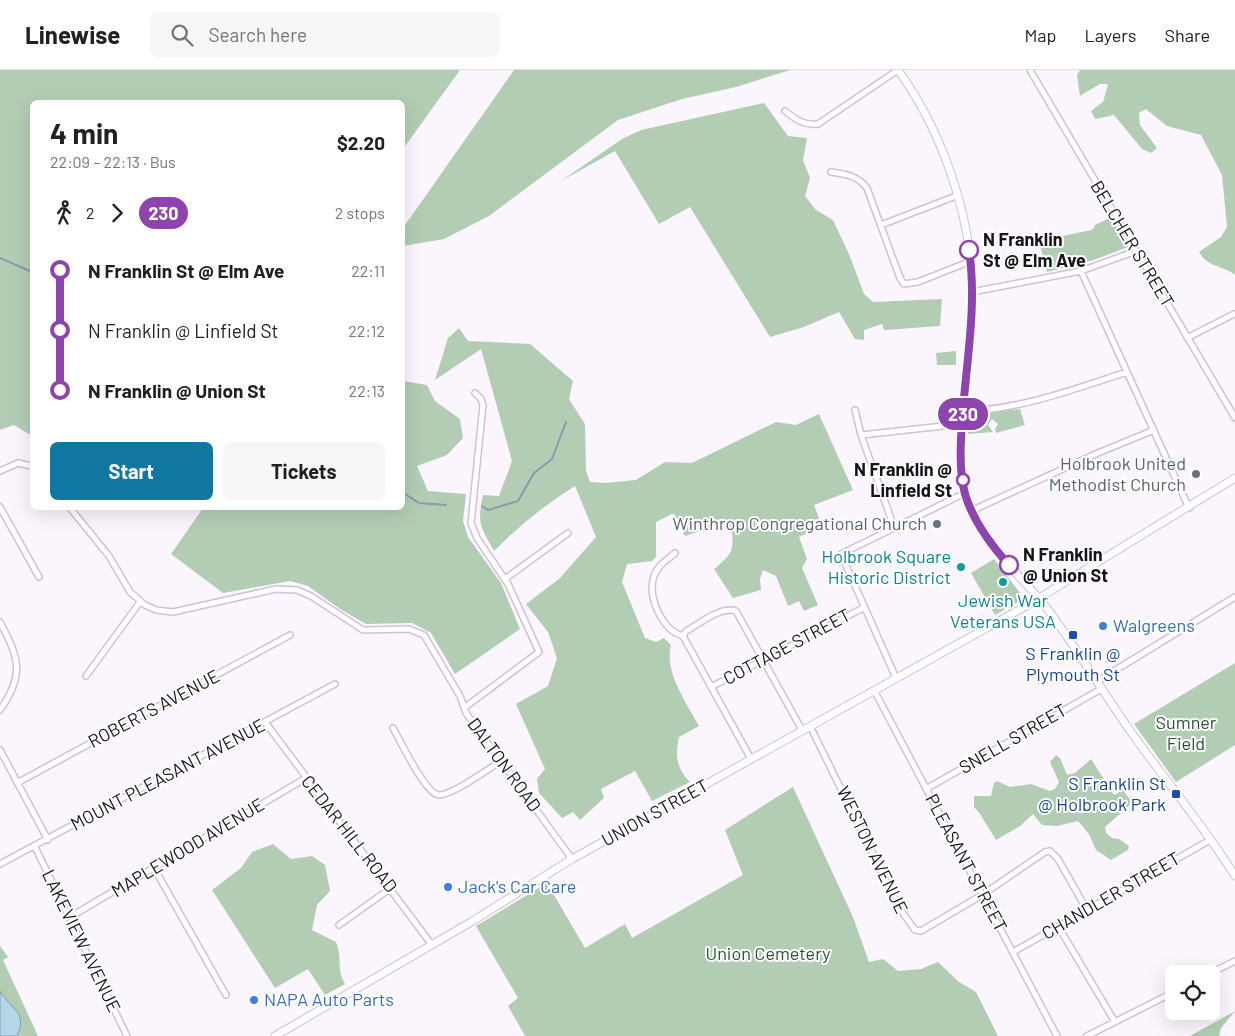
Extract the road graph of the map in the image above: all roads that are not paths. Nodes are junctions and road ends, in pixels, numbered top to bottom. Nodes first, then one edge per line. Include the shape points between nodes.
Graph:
1 (898, 70) edge
2 (1030, 70) edge
3 (785, 111) dead end
4 (831, 172) dead end
5 (956, 196) junction
6 (881, 225) junction
7 (1136, 251) junction
8 (970, 261) junction
9 (1081, 271) junction
10 (972, 292) junction
11 (1234, 314) edge
12 (1187, 338) junction
13 (1127, 372) junction
14 (475, 393) dead end
15 (855, 410) dead end
16 (963, 411) junction
17 (1235, 418) edge
18 (962, 424) junction
19 (1154, 430) junction
20 (861, 435) junction
21 (30, 466) edge
22 (0, 471) edge
23 (1235, 478) edge
24 (965, 493) junction
25 (0, 508) edge
26 (1189, 508) junction
27 (72, 510) edge
28 (971, 511) junction
29 (894, 527) junction
30 (568, 533) dead end
31 (675, 553) dead end
32 (39, 577) dead end
33 (505, 579) junction
34 (1235, 597) edge
35 (1038, 598) junction
36 (140, 602) junction
37 (863, 608) junction
38 (0, 622) edge
39 (290, 635) dead end
40 (682, 636) junction
41 (763, 660) junction
42 (86, 676) dead end
43 (896, 678) junction
44 (1096, 682) junction
45 (335, 684) dead end
46 (711, 687) junction
47 (1100, 689) junction
48 (874, 690) junction
49 (464, 708) junction
50 (0, 710) edge
51 (265, 722) junction
52 (810, 726) junction
53 (393, 728) dead end
54 (802, 730) junction
55 (0, 750) edge
56 (751, 759) junction
57 (501, 761) junction
58 (306, 778) junction
59 (17, 783) junction
60 (926, 790) junction
61 (48, 840) junction
62 (1210, 840) junction
63 (34, 847) junction
64 (572, 860) junction
65 (0, 864) edge
66 (154, 868) junction
67 (1235, 876) edge
68 (391, 888) junction
69 (982, 895) junction
70 (1087, 910) junction
71 (70, 917) junction
72 (339, 925) dead end
73 (1058, 926) junction
74 (432, 945) junction
75 (1013, 952) junction
76 (1235, 961) edge
77 (1220, 968) edge
78 (226, 995) dead end
79 (1165, 997) edge
80 (1115, 1022) junction
81 (127, 1036) edge
82 (275, 1036) edge
83 (1058, 1036) edge
84 (1087, 1036) edge

1 - 3 street via 818,124 796,120
1 - 5 main road via 929,123
2 - 7 street, BELCHER STREET
4 - 6 street via 851,175 861,181 867,188
5 - 6 street
5 - 8 main road
6 - 8 street via 904,284 910,285
7 - 9 street
7 - 12 street, BELCHER STREET
8 - 10 main road
9 - 10 street
9 - 13 street
10 - 16 main road
11 - 12 street
12 - 17 street, BELCHER STREET
13 - 16 street via 1037,400 988,410
13 - 19 street
14 - 33 street via 483,405 472,523 477,538
15 - 20 street
16 - 18 main road
18 - 20 street
18 - 24 main road via 961,465
19 - 26 street
19 - 28 street
20 - 29 street
21 - 22 street via 18,463
23 - 26 main road, UNION STREET
24 - 28 main road
24 - 29 street
25 - 32 street
26 - 35 main road, UNION STREET
27 - 36 street via 106,552 128,590
28 - 35 main road via 995,549
29 - 37 street via 840,554
30 - 33 street
31 - 40 street via 657,570 652,592 668,627
33 - 49 street via 538,652
34 - 44 street
35 - 43 main road, UNION STREET
35 - 44 main road
36 - 42 street
36 - 49 street, DALTON ROAD via 156,610 173,612 276,589 293,589 307,594 363,630 419,632 429,640
37 - 41 street, COTTAGE STREET
37 - 43 street
38 - 50 street via 13,646 18,669 14,688
39 - 59 street, ROBERTS AVENUE
40 - 41 street via 716,614 733,610
40 - 46 street
41 - 46 street, COTTAGE STREET
41 - 54 street
43 - 48 main road, UNION STREET
44 - 47 main road
45 - 51 street, MOUNT PLEASANT AVENUE
46 - 56 street
47 - 60 street, SNELL STREET
47 - 62 main road
48 - 52 main road, UNION STREET
48 - 60 street, PLEASANT STREET
49 - 57 street, DALTON ROAD
51 - 58 street, CEDAR HILL ROAD
51 - 61 street, MOUNT PLEASANT AVENUE
52 - 54 main road, UNION STREET
52 - 69 street, WESTON AVENUE via 915,930 921,931
53 - 57 street via 429,789 436,794 452,790
54 - 56 main road, UNION STREET
55 - 59 street
56 - 64 main road, UNION STREET
57 - 64 street, DALTON ROAD
58 - 66 street, MAPLEWOOD AVENUE
58 - 68 street, CEDAR HILL ROAD
59 - 61 street
60 - 69 street, PLEASANT STREET
61 - 63 street, MOUNT PLEASANT AVENUE
62 - 67 main road
62 - 70 street, CHANDLER STREET
63 - 65 street, MOUNT PLEASANT AVENUE
63 - 71 street, LAKEVIEW AVENUE
64 - 74 main road, UNION STREET
66 - 71 street, MAPLEWOOD AVENUE
66 - 78 street
68 - 72 street
68 - 74 street, CEDAR HILL ROAD
69 - 70 street via 1045,852 1050,852 1058,859
69 - 75 street, PLEASANT STREET
70 - 73 street, CHANDLER STREET
71 - 81 street, LAKEVIEW AVENUE
73 - 75 street, CHANDLER STREET
73 - 80 street
74 - 82 main road, UNION STREET
75 - 83 street, PLEASANT STREET
76 - 77 street
79 - 80 street
80 - 84 street

